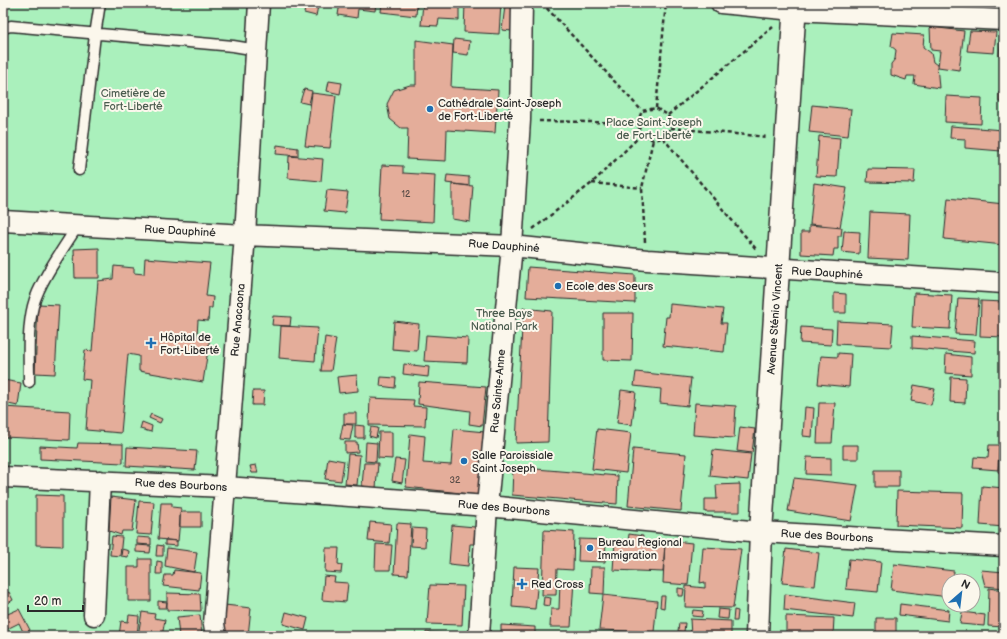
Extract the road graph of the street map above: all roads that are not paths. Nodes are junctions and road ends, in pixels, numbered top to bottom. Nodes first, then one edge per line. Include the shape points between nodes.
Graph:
1 (100, 3) edge
2 (259, 3) edge
3 (522, 3) edge
4 (721, 3) edge
5 (795, 6) edge
6 (1004, 20) edge
7 (3, 28) edge
8 (94, 35) junction
9 (257, 50) junction
10 (79, 170) dead end
11 (3, 221) edge
12 (78, 226) junction
13 (245, 234) junction
14 (512, 246) junction
15 (778, 270) junction
16 (1004, 283) edge
17 (29, 382) dead end
18 (3, 477) edge
19 (100, 481) junction
20 (225, 487) junction
21 (488, 506) junction
22 (761, 532) junction
23 (1004, 546) edge
24 (94, 615) dead end
25 (216, 636) edge
26 (479, 636) edge
27 (757, 636) edge

1 - 8 lane
2 - 9 street, Rue Anacaona
3 - 14 street, Rue Sainte-Anne via 520,120
4 - 5 street
5 - 6 street
5 - 15 main road, Avenue Sténio Vincent
7 - 8 lane via 11,26
8 - 9 lane
8 - 10 lane
9 - 13 street, Rue Anacaona
11 - 12 street, Rue Dauphiné
12 - 13 street, Rue Dauphiné
12 - 17 lane via 33,304 30,318
13 - 14 street, Rue Dauphiné
13 - 20 street, Rue Anacaona
14 - 15 street, Rue Dauphiné
14 - 21 street, Rue Sainte-Anne
15 - 16 street, Rue Dauphiné
15 - 22 main road, Avenue Sténio Vincent
18 - 19 street, Rue des Bourbons
19 - 20 street, Rue des Bourbons
19 - 24 street
20 - 21 street, Rue des Bourbons
20 - 25 street, Rue Anacaona via 214,624
21 - 22 street, Rue des Bourbons
21 - 26 street, Rue Sainte-Anne
22 - 23 street, Rue des Bourbons
22 - 27 main road, Avenue Sténio Vincent

